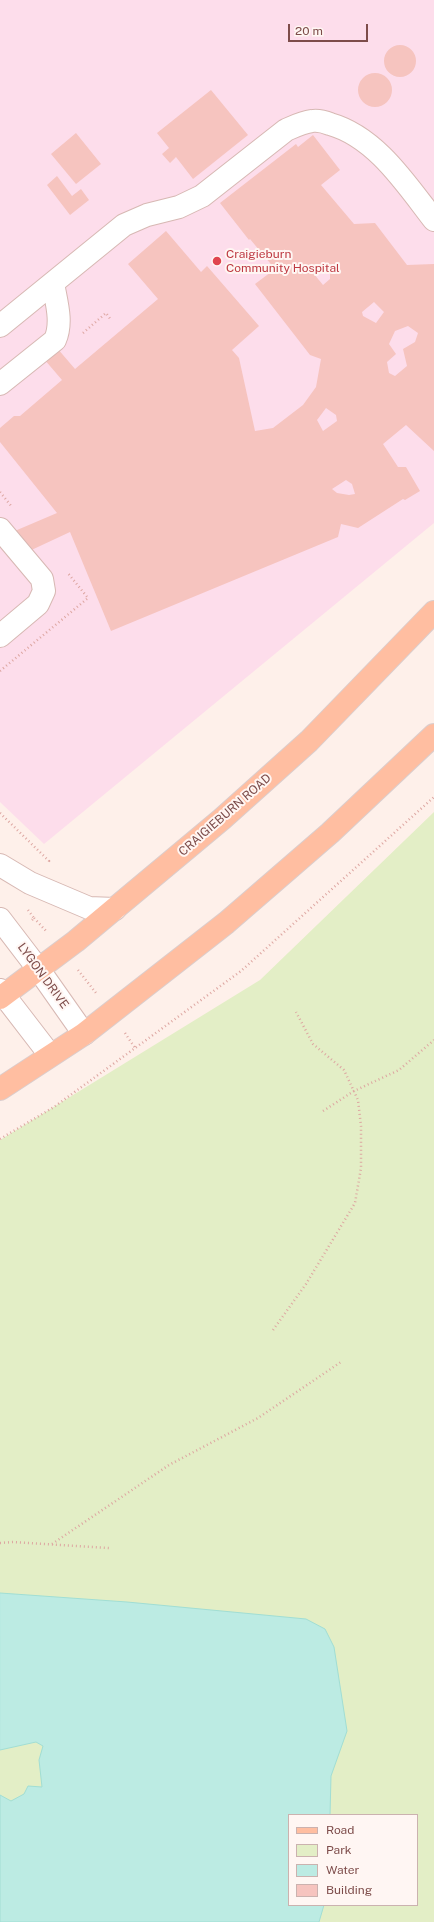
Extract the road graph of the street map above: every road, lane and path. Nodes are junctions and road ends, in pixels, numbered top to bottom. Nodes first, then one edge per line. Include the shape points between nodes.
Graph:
1 (434, 220) edge
2 (53, 283) junction
3 (0, 326) edge
4 (0, 384) edge
5 (0, 529) edge
6 (88, 598) dead end
7 (434, 612) edge
8 (0, 636) edge
9 (0, 671) edge
10 (434, 735) edge
11 (434, 796) edge
12 (0, 813) edge
13 (0, 865) edge
14 (30, 883) junction
15 (116, 909) junction
16 (34, 918) dead end
17 (0, 919) edge
18 (64, 950) junction
19 (39, 970) junction
20 (1, 995) edge
21 (296, 1012) dead end
22 (110, 1013) junction
23 (84, 1034) junction
24 (434, 1040) edge
25 (136, 1048) junction
26 (50, 1055) junction
27 (0, 1089) edge
28 (354, 1091) junction
29 (323, 1111) dead end
30 (0, 1139) edge
31 (273, 1330) dead end
32 (341, 1362) dead end
33 (0, 1543) edge
34 (52, 1544) junction
35 (109, 1548) dead end

1 - 2 street via 386,160 359,136 343,128 314,120 286,130 202,196 179,207 147,215 124,225
2 - 3 street
2 - 4 street via 59,319 59,331 55,340
5 - 8 street via 42,579 44,591 38,604
6 - 9 path
7 - 15 main road, CRAIGIEBURN ROAD via 309,742
10 - 22 main road via 330,833 226,923
11 - 25 path via 241,971
12 - 14 path via 49,861
13 - 14 street
14 - 15 street via 89,908
15 - 18 main road, CRAIGIEBURN ROAD
16 - 18 path
17 - 19 street, LYGON DRIVE
18 - 19 main road, CRAIGIEBURN ROAD
18 - 22 path
19 - 20 main road, CRAIGIEBURN ROAD
19 - 23 street, LYGON DRIVE
20 - 26 street
21 - 28 path via 313,1044 344,1070
22 - 23 main road
22 - 25 path
23 - 26 main road
24 - 28 path via 399,1070
25 - 30 path via 54,1107
26 - 27 main road
28 - 29 path
28 - 31 path via 358,1100 361,1126 360,1168 355,1203 306,1284
32 - 34 path via 258,1418 169,1465
33 - 34 path
34 - 35 path

